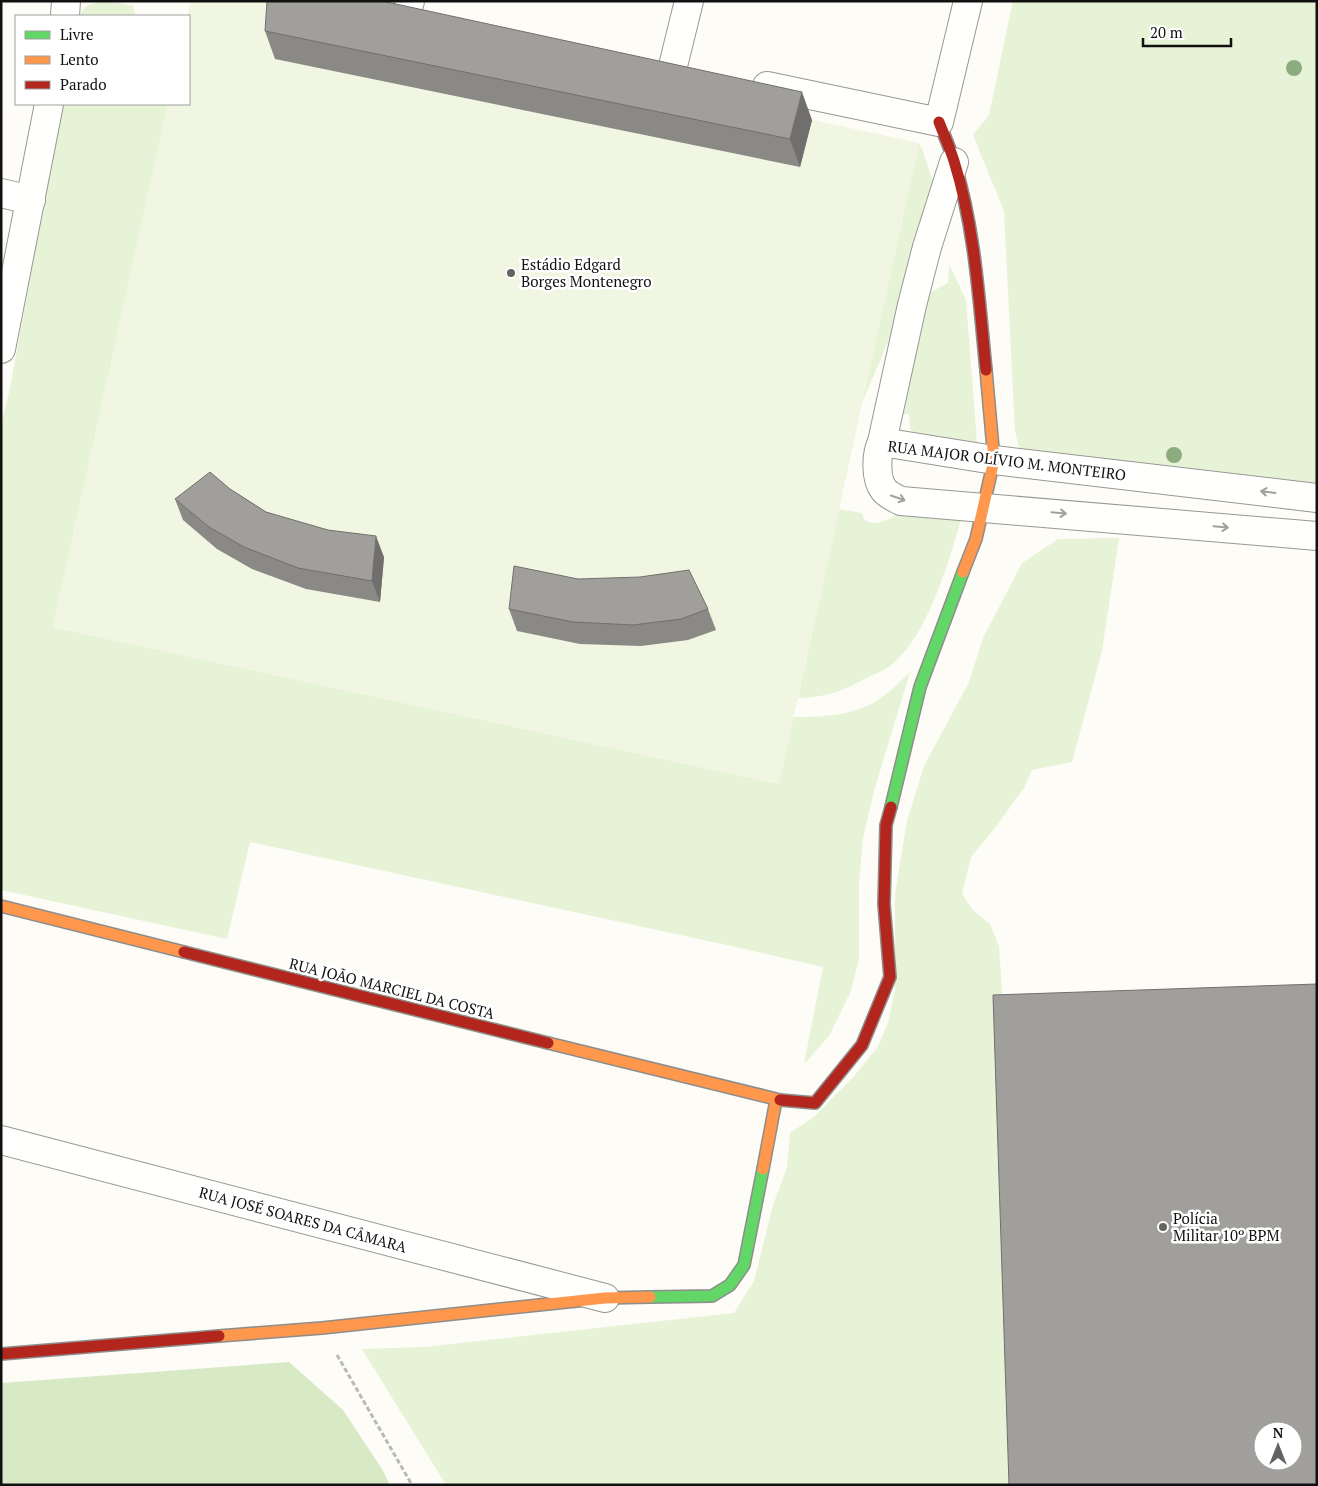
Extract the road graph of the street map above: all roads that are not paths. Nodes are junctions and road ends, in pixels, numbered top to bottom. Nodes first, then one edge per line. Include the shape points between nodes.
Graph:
1 (66, 1) edge
2 (689, 1) edge
3 (968, 1) edge
4 (381, 7) edge
5 (414, 10) edge
6 (66, 15) edge
7 (645, 60) edge
8 (740, 80) edge
9 (49, 105) edge
10 (939, 122) junction
11 (954, 162) junction
12 (1, 193) edge
13 (31, 200) junction
14 (1, 349) edge
15 (882, 442) junction
16 (989, 483) junction
17 (1317, 498) edge
18 (1317, 536) edge
19 (1, 906) edge
20 (776, 1100) junction
21 (1, 1140) edge
22 (605, 1298) junction
23 (1, 1354) edge

1 - 6 street
2 - 7 street via 683,68
3 - 10 street
4 - 5 street
8 - 10 street
9 - 13 street
10 - 11 street
11 - 15 street via 912,305
11 - 16 street via 969,224 979,296
12 - 13 street
13 - 14 street
15 - 16 street, RUA MAJOR OLÍVIO M. MONTEIRO
15 -> 16 street, RUA MAJOR OLÍVIO M. MONTEIRO via 878,460 882,488 901,501
17 -> 16 street, RUA MAJOR OLÍVIO M. MONTEIRO
16 -> 18 street, RUA MAJOR OLÍVIO M. MONTEIRO
16 - 20 street, RUA JOÃO MARCIEL DA COSTA via 976,538 920,687 886,825 884,904 890,977 862,1045 815,1103
19 - 20 street, RUA JOÃO MARCIEL DA COSTA
20 - 22 street via 744,1265 730,1284 712,1296
21 - 22 street, RUA JOSÉ SOARES DA CÂMARA
22 - 23 street via 322,1328

